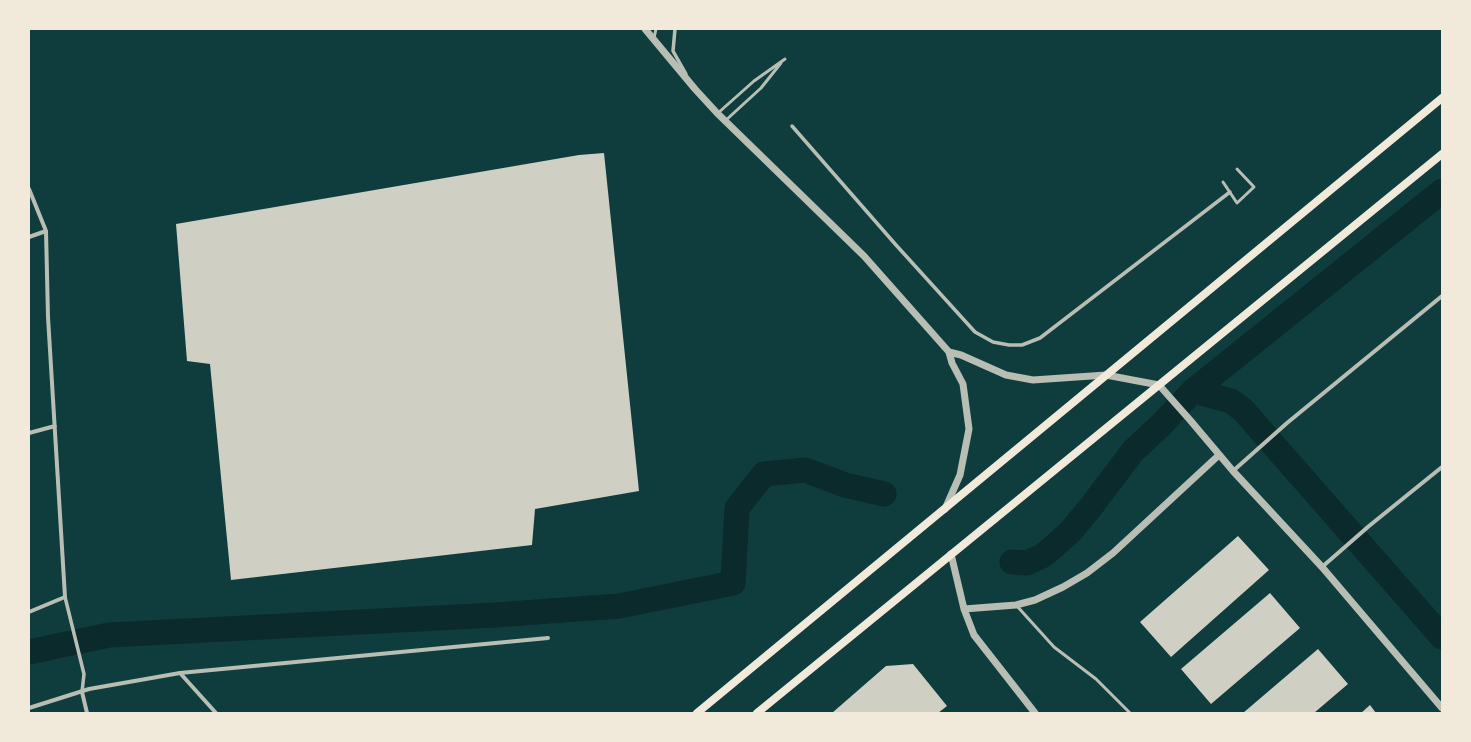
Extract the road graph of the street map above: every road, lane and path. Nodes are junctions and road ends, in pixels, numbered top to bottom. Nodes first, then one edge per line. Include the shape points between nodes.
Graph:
1 (646, 29) edge
2 (656, 29) edge
3 (675, 29) edge
4 (654, 40) junction
5 (695, 89) junction
6 (1442, 98) edge
7 (717, 113) junction
8 (725, 121) junction
9 (792, 126) dead end
10 (1442, 154) edge
11 (1237, 169) dead end
12 (1223, 182) dead end
13 (29, 189) edge
14 (1230, 192) junction
15 (46, 231) junction
16 (29, 237) edge
17 (1442, 296) edge
18 (949, 352) junction
19 (1106, 375) junction
20 (1159, 385) junction
21 (55, 426) junction
22 (29, 433) edge
23 (1219, 455) junction
24 (1442, 467) edge
25 (1233, 471) junction
26 (945, 510) junction
27 (951, 554) junction
28 (1322, 567) junction
29 (65, 597) junction
30 (1016, 605) junction
31 (964, 609) junction
32 (29, 612) edge
33 (548, 638) dead end
34 (180, 673) junction
35 (82, 692) junction
36 (29, 708) edge
37 (1442, 708) edge
38 (87, 713) edge
39 (216, 713) edge
40 (697, 713) edge
41 (757, 713) edge
42 (1035, 713) edge
43 (1130, 713) edge

1 - 4 street
2 - 4 lane
3 - 5 street via 673,51
4 - 5 street
5 - 7 street
6 - 19 main road
7 - 8 street
7 - 8 lane via 754,81 785,59 761,88
8 - 18 street via 864,256
9 - 14 street via 975,332 993,342 1009,346 1022,345 1040,338
10 - 20 main road
11 - 14 lane via 1254,187 1237,202
12 - 14 lane
13 - 15 street
15 - 16 street
15 - 21 street
17 - 25 street via 1287,423
18 - 19 street via 1006,375 1033,380
18 - 26 street via 962,384 969,429 960,475
19 - 20 street
19 - 26 main road
20 - 23 street
20 - 27 main road
21 - 22 street
21 - 29 street
23 - 25 street
23 - 30 street via 1087,573 1035,600
24 - 28 street
25 - 28 street
26 - 40 main road
27 - 31 street
27 - 41 main road
28 - 37 street
29 - 32 street
29 - 35 street via 84,674
30 - 31 street
30 - 43 lane via 1054,647 1096,679
31 - 42 street via 978,640
33 - 34 street
34 - 35 street
34 - 39 street
35 - 36 street
35 - 38 street

